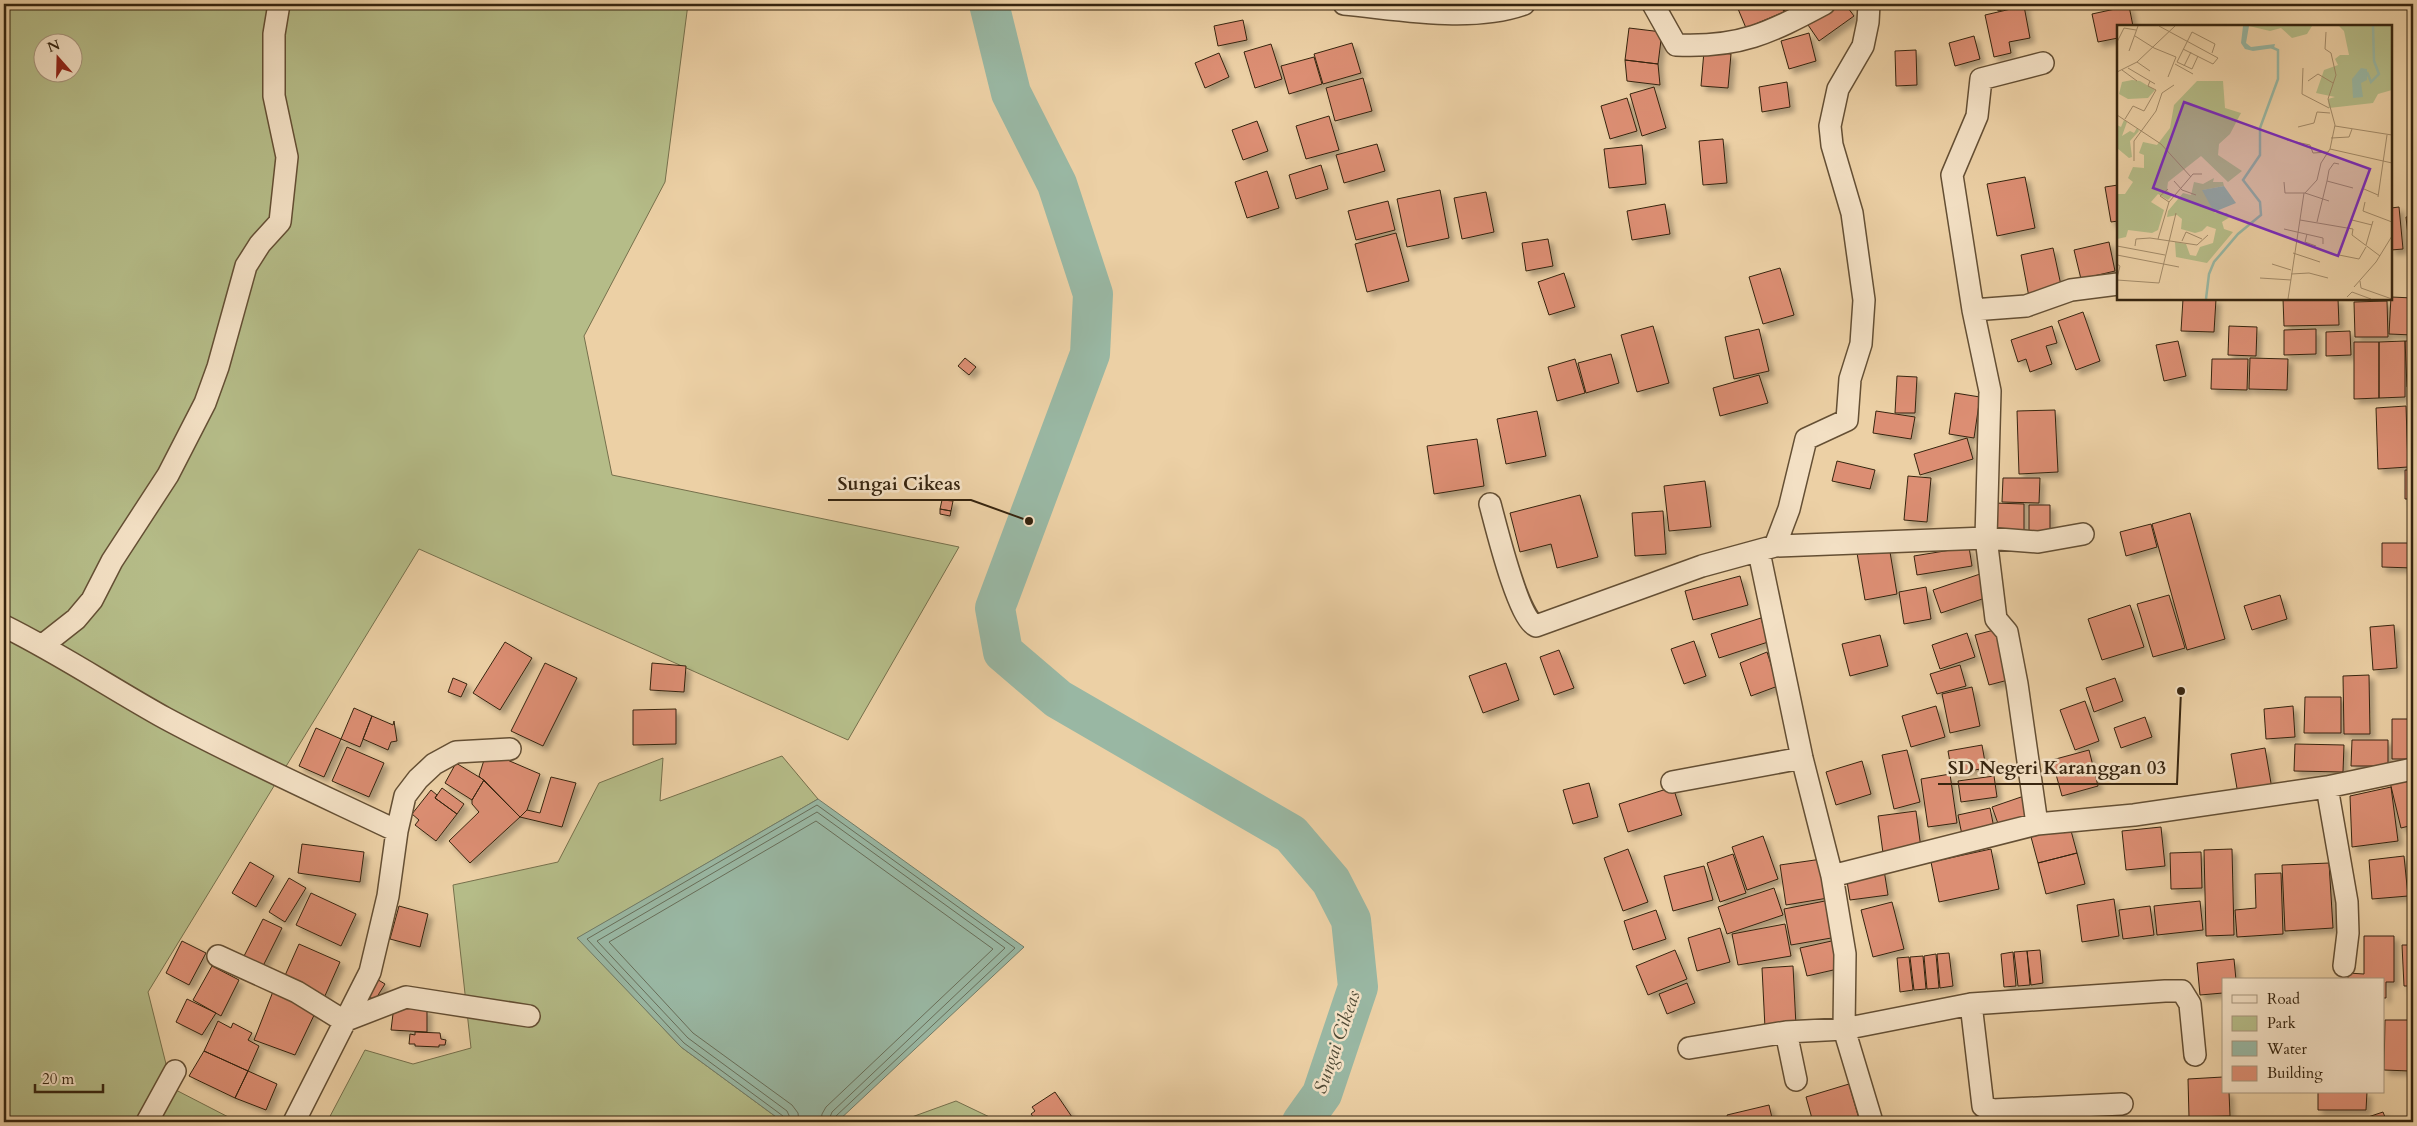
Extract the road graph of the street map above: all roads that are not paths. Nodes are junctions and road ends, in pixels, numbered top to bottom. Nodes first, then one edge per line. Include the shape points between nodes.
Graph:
1 (279, 4) edge
2 (1344, 4) edge
3 (1524, 4) edge
4 (1653, 4) edge
5 (1824, 4) edge
6 (1869, 4) edge
7 (2043, 63) dead end
8 (2117, 284) edge
9 (1973, 310) junction
10 (1490, 504) dead end
11 (2083, 534) dead end
12 (1986, 538) junction
13 (1767, 549) junction
14 (4, 626) edge
15 (43, 645) junction
16 (510, 749) dead end
17 (1802, 758) junction
18 (2413, 769) edge
19 (1672, 782) dead end
20 (2327, 787) junction
21 (2037, 824) junction
22 (397, 831) junction
23 (1832, 876) junction
24 (218, 956) dead end
25 (2344, 966) dead end
26 (1971, 1004) junction
27 (528, 1016) dead end
28 (344, 1021) junction
29 (1844, 1029) junction
30 (1786, 1032) junction
31 (1688, 1048) dead end
32 (2195, 1055) dead end
33 (175, 1070) dead end
34 (1796, 1080) dead end
35 (2122, 1104) dead end
36 (146, 1122) edge
37 (294, 1122) edge
38 (1872, 1122) edge

1 - 15 street via 274,34 274,96 287,157 280,222 246,266 205,403 168,475 112,561 92,600 76,619
2 - 3 street via 1464,13 1507,10
4 - 5 street via 1676,45 1701,46 1724,45 1755,37
6 - 13 street via 1863,46 1838,89 1830,132 1857,240 1864,300 1862,344 1850,379 1847,420 1806,439 1789,509
7 - 9 street via 1981,79 1977,116 1952,174
8 - 9 street via 2070,290 2026,306
9 - 12 street via 1990,391
10 - 13 street via 1512,582 1529,620 1536,626 1702,566
11 - 12 street via 2038,542
12 - 13 street
12 - 21 street via 1996,619 2007,632 2017,684
13 - 17 street
14 - 15 street
15 - 22 street via 165,718
16 - 22 street via 456,752 434,764 405,796
17 - 19 street
17 - 23 street
18 - 20 street
20 - 21 street via 2134,815
20 - 25 street via 2347,902
21 - 23 street
22 - 28 street via 388,896 370,972
23 - 29 street via 1845,954
24 - 28 street via 296,992
26 - 29 street
26 - 32 street via 2182,991 2190,1004
26 - 35 street via 1983,1106 1993,1110
27 - 28 street via 406,997
28 - 37 street
29 - 30 street
29 - 38 street
30 - 31 street
30 - 34 street
33 - 36 street

